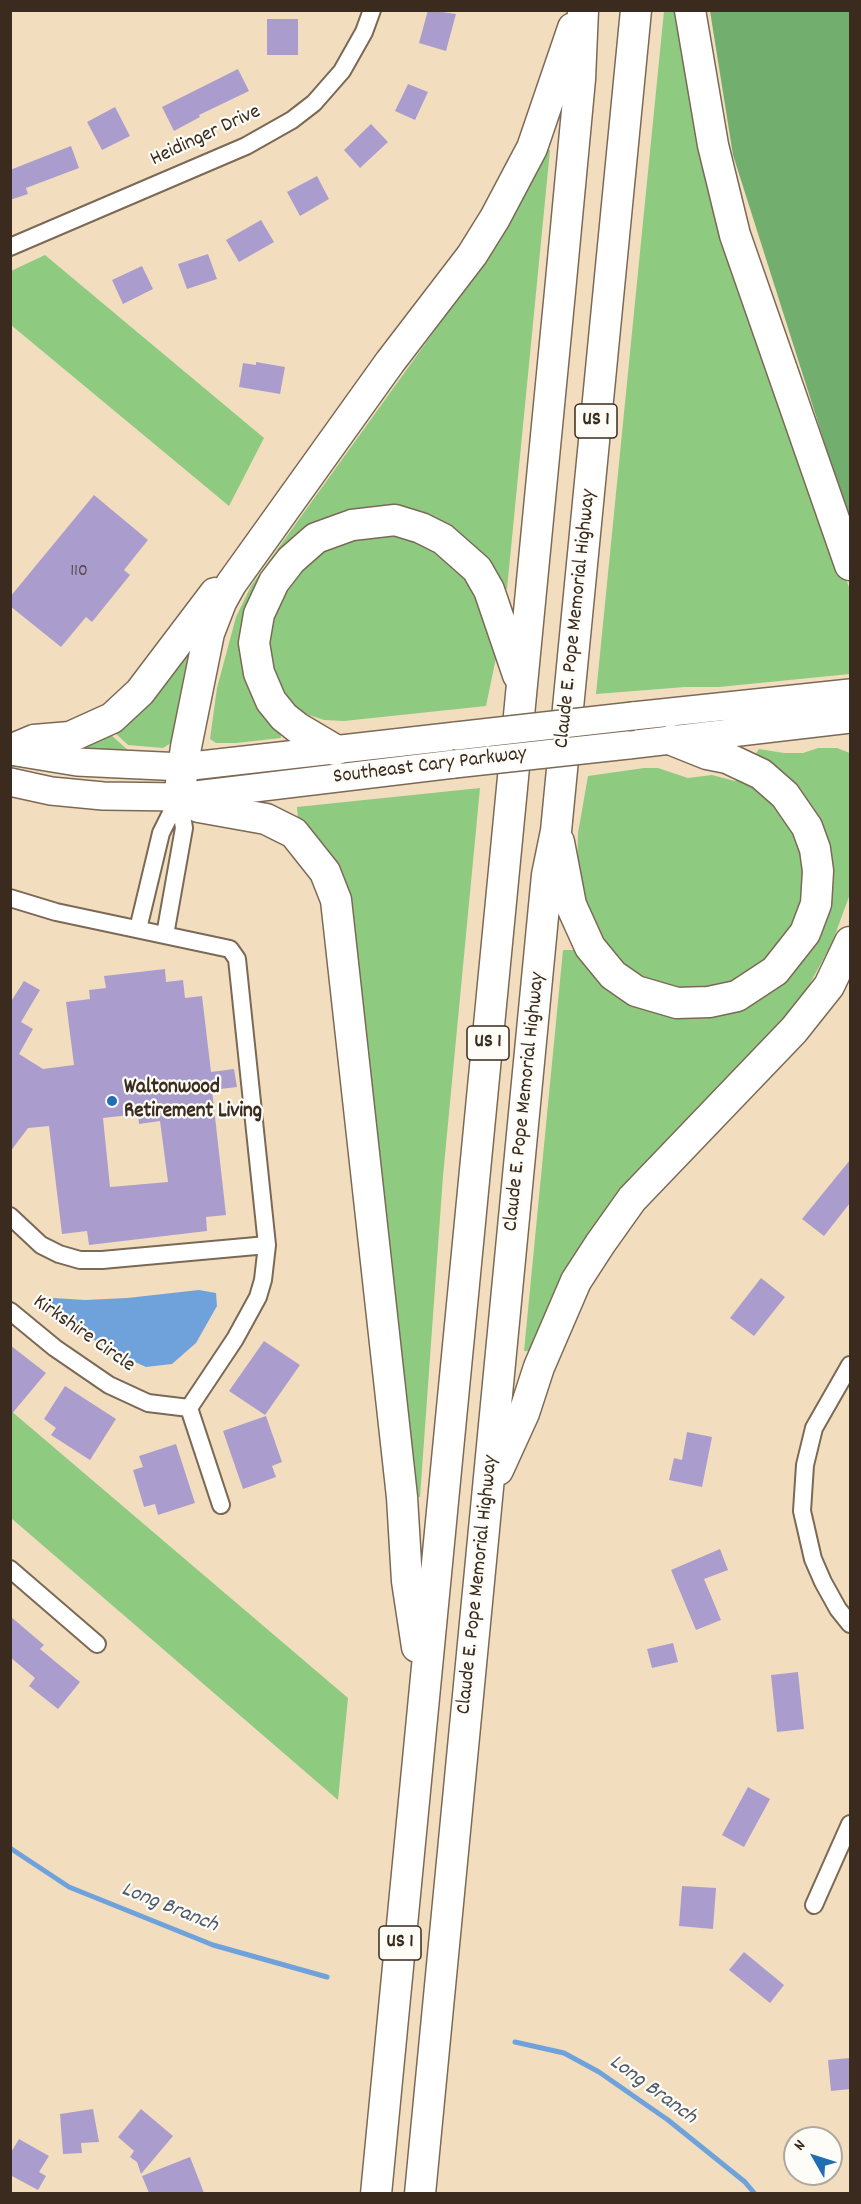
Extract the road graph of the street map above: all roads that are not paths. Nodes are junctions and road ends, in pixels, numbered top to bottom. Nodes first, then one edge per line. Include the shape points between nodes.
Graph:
1 (372, 10) edge
2 (581, 10) edge
3 (636, 10) edge
4 (690, 10) edge
5 (10, 248) edge
6 (850, 565) edge
7 (231, 584) junction
8 (522, 688) junction
9 (850, 693) edge
10 (850, 718) edge
11 (672, 740) junction
12 (335, 750) junction
13 (10, 751) edge
14 (183, 767) junction
15 (10, 782) edge
16 (179, 797) junction
17 (556, 831) junction
18 (10, 898) edge
19 (138, 929) junction
20 (165, 935) junction
21 (850, 942) edge
22 (10, 1216) edge
23 (267, 1245) junction
24 (10, 1311) edge
25 (850, 1365) edge
26 (189, 1408) junction
27 (488, 1491) junction
28 (220, 1505) dead end
29 (10, 1569) edge
30 (850, 1623) edge
31 (97, 1644) dead end
32 (424, 1693) junction
33 (850, 1824) edge
34 (814, 1905) dead end
35 (376, 2193) edge
36 (420, 2193) edge

1 - 5 street, Heidinger Drive via 342,71 314,103 292,120 246,146
2 - 7 highway via 532,148 495,218
2 - 8 highway, Claude E. Pope Memorial Highway / US 1 via 579,91
3 - 17 highway, Claude E. Pope Memorial Highway / US 1
4 - 6 highway via 709,127 735,236
7 - 13 highway via 210,595 140,692 112,718 70,737 34,740
7 - 14 highway via 209,633
8 - 12 highway via 489,590 462,554 443,538 395,520 352,525 316,538 291,560 274,582 259,614 254,643 259,674 271,701 298,728
8 - 32 highway, Claude E. Pope Memorial Highway / US 1
9 - 12 main road, Southeast Cary Parkway, bridge
10 - 11 main road, Southeast Cary Parkway
11 - 16 main road, Southeast Cary Parkway, bridge
11 - 17 highway via 742,763 761,774 785,795 807,827 818,871 816,904 805,933 775,971 737,996 694,1004 651,996 623,982 603,964 581,929
12 - 14 main road, Southeast Cary Parkway
13 - 14 main road, Southeast Cary Parkway via 77,762
14 - 16 highway
15 - 16 main road, Southeast Cary Parkway via 103,796
16 - 19 street via 161,833
16 - 20 street via 184,828
16 - 32 highway via 199,807 267,819 294,833 325,872 336,900 402,1497 407,1581
17 - 27 highway, Claude E. Pope Memorial Highway / US 1 via 547,875
18 - 19 street
19 - 20 street
20 - 23 street via 230,949 237,959
21 - 27 highway via 829,986 794,1030 632,1200 600,1244 576,1281 524,1413
22 - 23 street via 41,1245 80,1260
23 - 26 street via 258,1297
24 - 26 street, Kirkshire Circle via 109,1385 148,1403
25 - 30 street via 814,1428 805,1465 802,1511 813,1559 838,1609
26 - 28 street
27 - 36 highway, Claude E. Pope Memorial Highway / US 1
29 - 31 street
32 - 35 highway, Claude E. Pope Memorial Highway / US 1
33 - 34 street

